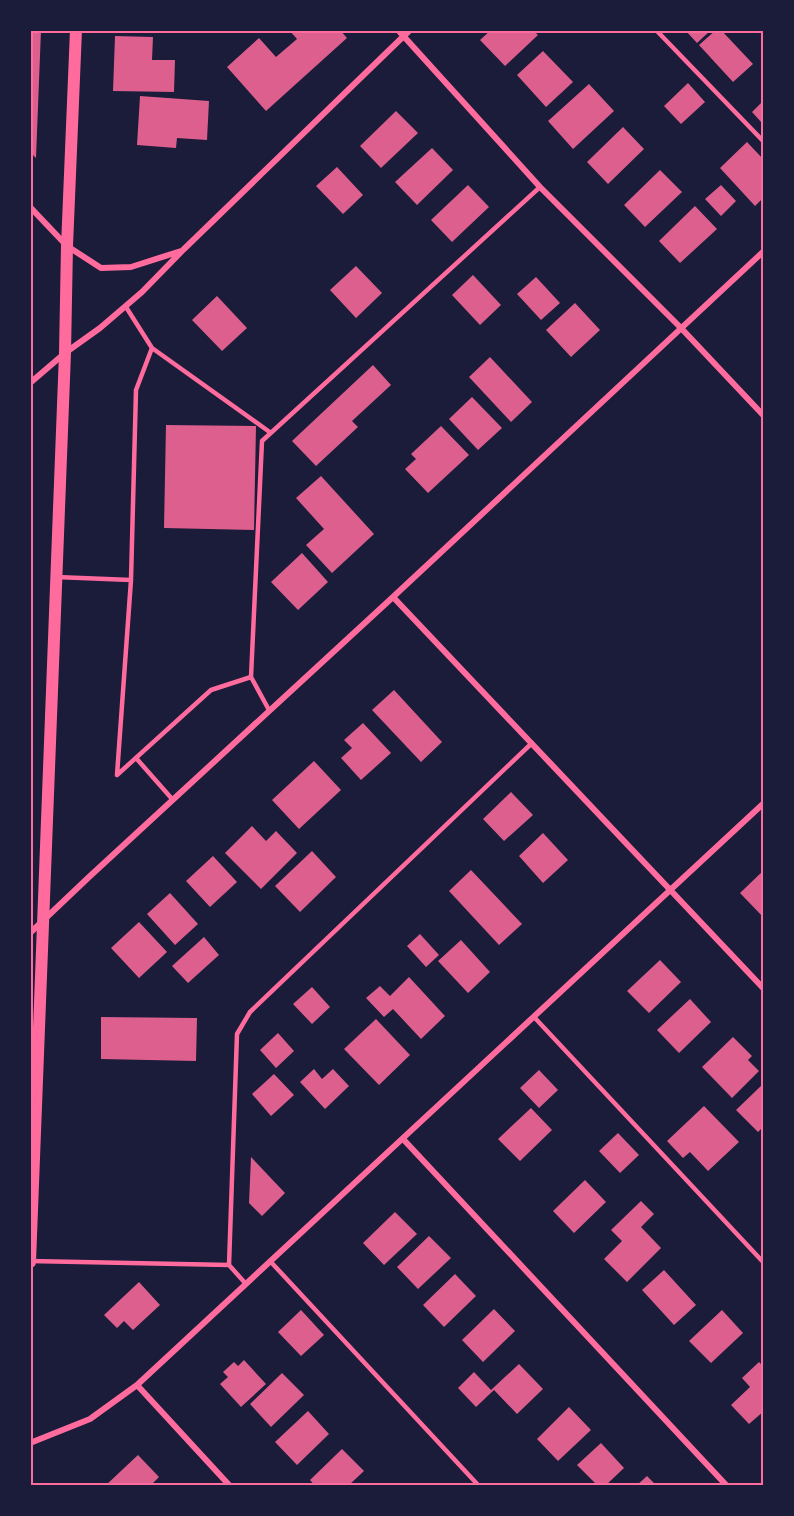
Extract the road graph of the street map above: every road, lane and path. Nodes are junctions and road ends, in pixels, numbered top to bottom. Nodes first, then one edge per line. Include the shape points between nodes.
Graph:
1 (76, 30) edge
2 (398, 30) edge
3 (410, 30) edge
4 (656, 30) edge
5 (403, 36) junction
6 (764, 142) edge
7 (540, 187) junction
8 (30, 207) edge
9 (67, 246) junction
10 (183, 250) junction
11 (764, 251) edge
12 (126, 307) junction
13 (681, 328) junction
14 (152, 348) junction
15 (65, 353) junction
16 (30, 383) edge
17 (764, 416) edge
18 (271, 433) junction
19 (56, 577) junction
20 (131, 580) junction
21 (393, 597) junction
22 (251, 677) junction
23 (269, 710) junction
24 (532, 743) junction
25 (136, 758) junction
26 (173, 800) junction
27 (764, 803) edge
28 (669, 890) junction
29 (42, 921) junction
30 (30, 933) edge
31 (764, 989) edge
32 (534, 1017) junction
33 (403, 1139) junction
34 (30, 1261) edge
35 (270, 1261) junction
36 (764, 1263) edge
37 (229, 1265) junction
38 (246, 1284) junction
39 (136, 1385) junction
40 (30, 1443) edge
41 (230, 1486) edge
42 (479, 1486) edge
43 (727, 1486) edge

1 - 9 main road
2 - 5 street
3 - 5 street
4 - 6 lane
5 - 7 street
5 - 10 street
7 - 13 street
7 - 18 lane
8 - 9 street
9 - 10 street via 101,268 131,267
9 - 15 main road
10 - 12 street
11 - 13 street
12 - 14 lane
12 - 15 street
13 - 17 street
13 - 21 street
14 - 18 lane
14 - 20 lane via 136,390
15 - 16 street
15 - 19 main road
18 - 22 lane via 262,441
19 - 20 lane
19 - 29 main road
20 - 25 lane via 117,775
21 - 23 street
21 - 24 street
22 - 23 lane
22 - 25 lane via 211,690
23 - 26 street
24 - 28 street
24 - 37 lane via 250,1012 237,1034
25 - 26 lane
26 - 29 street
27 - 28 street
28 - 31 street
28 - 32 street
29 - 30 street
29 - 34 main road
32 - 33 street
32 - 36 lane
33 - 35 street
33 - 43 street
34 - 37 lane
35 - 38 street
35 - 42 lane
37 - 38 lane
38 - 39 street
39 - 40 street via 90,1419
39 - 41 street

